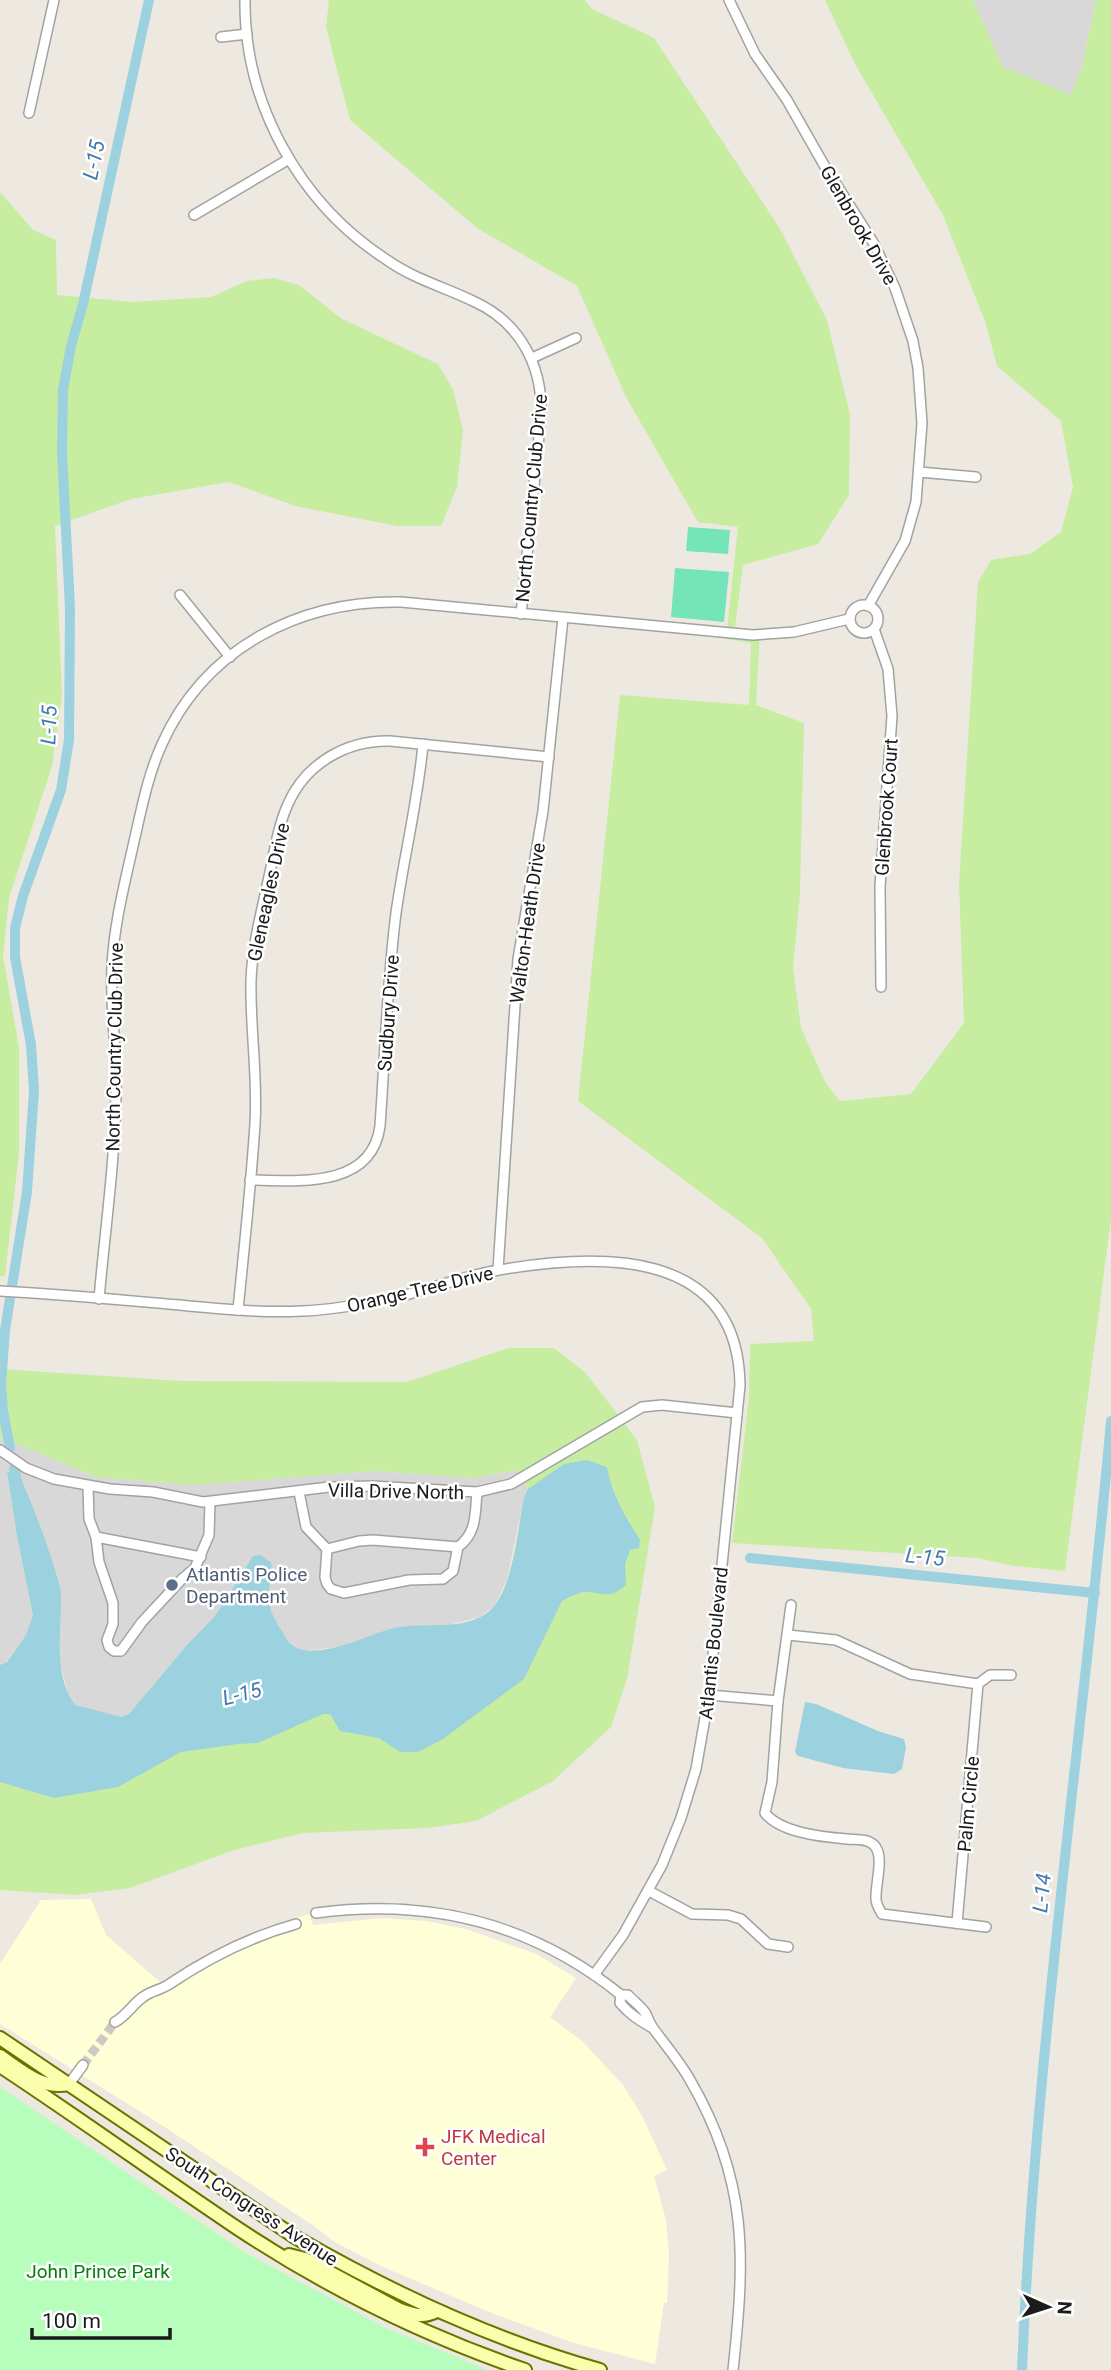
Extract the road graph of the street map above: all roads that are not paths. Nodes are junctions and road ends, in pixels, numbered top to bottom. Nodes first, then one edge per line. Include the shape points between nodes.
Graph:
1 (54, 0) edge
2 (245, 0) edge
3 (729, 0) edge
4 (247, 34) junction
5 (221, 37) dead end
6 (29, 113) dead end
7 (289, 159) junction
8 (194, 215) dead end
9 (576, 338) dead end
10 (532, 358) junction
11 (919, 472) junction
12 (976, 477) dead end
13 (180, 595) dead end
14 (868, 606) junction
15 (521, 614) junction
16 (564, 618) junction
17 (849, 620) junction
18 (874, 629) junction
19 (230, 657) junction
20 (423, 744) junction
21 (549, 757) junction
22 (881, 987) dead end
23 (250, 1180) junction
24 (498, 1270) junction
25 (0, 1291) edge
26 (706, 1296) joint
27 (99, 1299) junction
28 (238, 1310) junction
29 (737, 1413) junction
30 (0, 1450) edge
31 (88, 1486) junction
32 (299, 1492) junction
33 (477, 1492) junction
34 (210, 1502) junction
35 (96, 1537) junction
36 (458, 1547) junction
37 (327, 1549) junction
38 (201, 1557) junction
39 (791, 1605) dead end
40 (788, 1635) junction
41 (1011, 1675) dead end
42 (978, 1684) junction
43 (709, 1695) junction
44 (778, 1701) junction
45 (649, 1891) junction
46 (316, 1913) dead end
47 (957, 1923) junction
48 (296, 1924) dead end
49 (986, 1927) dead end
50 (788, 1947) dead end
51 (594, 1975) junction
52 (115, 2022) tunnel mouth
53 (0, 2038) edge
54 (0, 2056) edge
55 (83, 2065) tunnel mouth
56 (0, 2066) edge
57 (69, 2084) junction
58 (279, 2253) junction
59 (437, 2311) junction
60 (525, 2370) edge
61 (600, 2370) edge
62 (733, 2370) edge

1 - 6 street
2 - 4 street, North Country Club Drive
3 - 11 street, Glenbrook Drive via 755,54 874,244 895,288 918,368
4 - 5 street
4 - 7 street, North Country Club Drive via 262,102
7 - 8 street
7 - 10 street, North Country Club Drive via 317,198 353,235 411,275 486,307 509,325
9 - 10 street
10 - 15 street, North Country Club Drive via 540,385 541,416
11 - 12 street
11 - 14 street, Glenbrook Drive via 905,541
13 - 19 street
14 - 17 street, Glenbrook Drive via 854,608
14 - 18 street via 878,616
15 - 16 street, Glenbrook Drive
15 - 19 street, North Country Club Drive via 401,602 358,603 291,620
16 - 17 street, Glenbrook Drive via 753,635
16 - 21 street, Walton-Heath Drive
17 - 18 street via 857,632 866,634
18 - 22 street, Glenbrook Court via 888,669 892,716 880,887
19 - 27 street, North Country Club Drive via 191,696 161,745 147,785 121,900 111,994 116,1122
20 - 21 street, Gleneagles Drive
20 - 23 street, Gleneagles Drive via 383,741 346,748 309,772 288,803 253,952 256,1087
20 - 23 street, Sudbury Drive via 392,950 375,1145 358,1166 340,1175
21 - 24 street, Walton-Heath Drive via 518,959
23 - 28 street, Gleneagles Drive
24 - 26 street, Orange Tree Drive via 568,1262 636,1264 666,1271
24 - 28 street, Orange Tree Drive via 347,1307
25 - 27 street, Orange Tree Drive
26 - 29 street, Atlantis Boulevard via 729,1328 737,1354
27 - 28 street, Orange Tree Drive
29 - 33 street, Villa Drive North via 642,1407 512,1484
29 - 43 street, Atlantis Boulevard
30 - 31 street, Villa Drive North via 39,1475
31 - 34 street, Villa Drive North
31 - 35 street via 89,1518
32 - 33 street, Villa Drive North via 372,1486
32 - 34 street, Villa Drive North
32 - 37 street via 306,1527
33 - 36 street via 473,1531
34 - 38 street via 209,1535
35 - 38 street
35 - 38 street via 113,1603 107,1640 114,1651 126,1646
36 - 37 street via 373,1540
36 - 37 street via 453,1571 443,1579 409,1580 344,1593 327,1584
39 - 40 street
40 - 42 street via 836,1640 910,1674
40 - 44 street
41 - 42 street via 990,1675
42 - 47 street, Palm Circle
43 - 44 street
43 - 45 street, Atlantis Boulevard via 687,1801
44 - 47 street via 765,1813 772,1821 818,1836 866,1840 874,1845 879,1853 876,1902 882,1914
45 - 50 street via 692,1914 741,1919 768,1944
45 - 51 street, Atlantis Boulevard
46 - 51 street via 387,1907 470,1919 523,1937
47 - 49 street
48 - 52 street via 229,1948 188,1970 144,1996
51 - 62 street via 621,1995 623,2007 651,2027 682,2068 722,2148 741,2237
53 - 57 main road, South Congress Avenue
54 - 57 main road via 38,2081 54,2087
55 - 57 street
56 - 58 main road, South Congress Avenue
57 - 59 main road, South Congress Avenue via 295,2237
58 - 59 main road via 305,2259 416,2316
58 - 60 main road, South Congress Avenue via 412,2326
59 - 61 main road, South Congress Avenue

